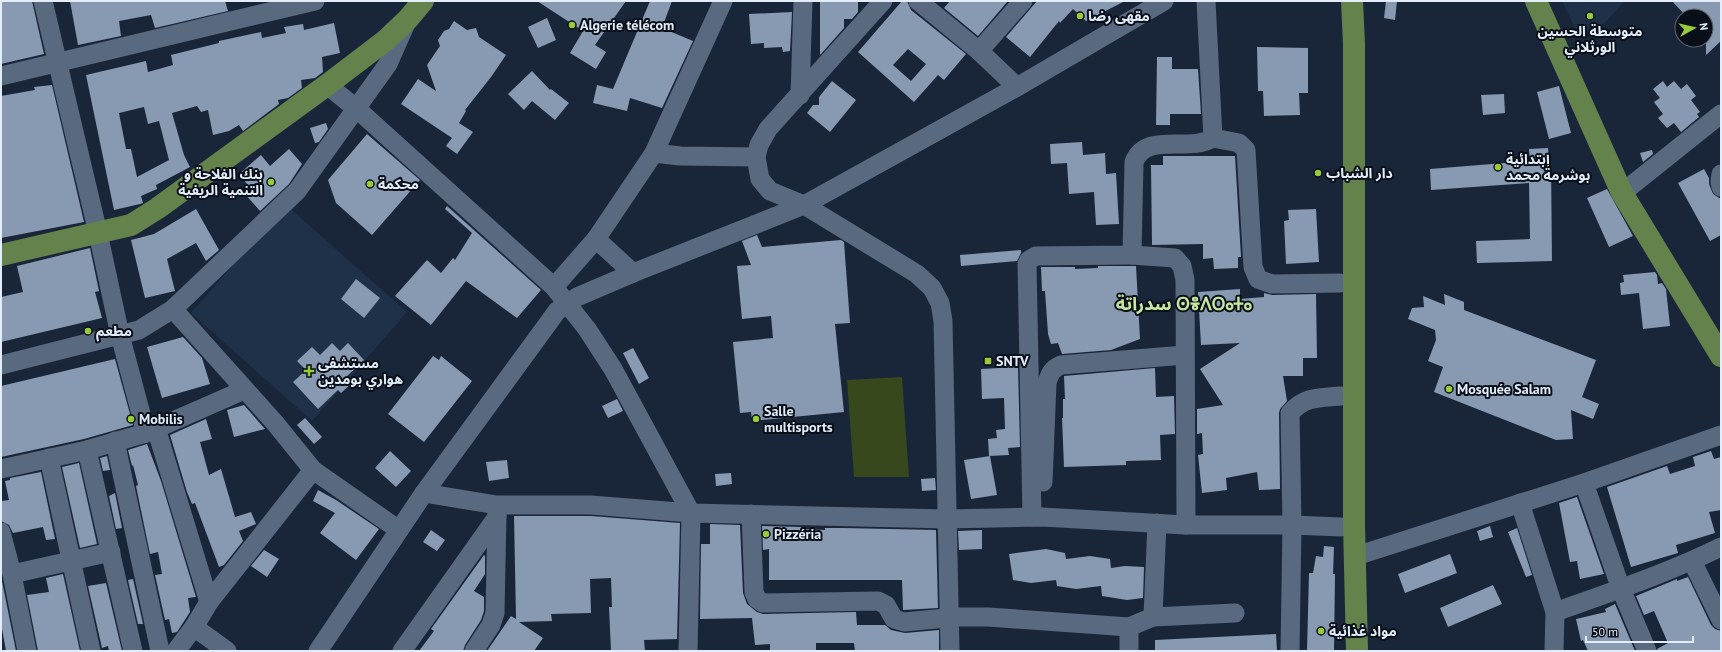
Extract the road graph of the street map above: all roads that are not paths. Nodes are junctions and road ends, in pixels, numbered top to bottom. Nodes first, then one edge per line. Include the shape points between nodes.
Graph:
1 (44, 1) edge
2 (315, 1) edge
3 (423, 1) edge
4 (723, 1) edge
5 (803, 1) edge
6 (883, 1) edge
7 (918, 1) edge
8 (1023, 1) edge
9 (1164, 1) edge
10 (1206, 1) edge
11 (1338, 1) edge
12 (1352, 1) edge
13 (1536, 1) edge
14 (408, 19) junction
15 (979, 51) junction
16 (58, 62) junction
17 (1, 76) edge
18 (327, 85) junction
19 (1017, 87) junction
20 (800, 95) junction
21 (357, 109) junction
22 (1721, 114) edge
23 (1213, 138) junction
24 (654, 153) junction
25 (756, 157) junction
26 (1721, 174) edge
27 (1721, 187) edge
28 (1622, 193) junction
29 (804, 205) junction
30 (98, 233) junction
31 (596, 239) junction
32 (1, 255) edge
33 (1132, 255) junction
34 (633, 273) junction
35 (1340, 283) junction
36 (554, 287) junction
37 (567, 303) junction
38 (173, 309) junction
39 (120, 335) junction
40 (1185, 354) junction
41 (1721, 356) edge
42 (1, 365) edge
43 (244, 390) junction
44 (1340, 396) junction
45 (151, 430) junction
46 (1721, 435) edge
47 (115, 441) junction
48 (87, 450) junction
49 (49, 458) junction
50 (1, 469) edge
51 (313, 470) junction
52 (1584, 483) junction
53 (424, 493) junction
54 (1520, 503) junction
55 (497, 511) junction
56 (691, 513) junction
57 (751, 514) junction
58 (1037, 518) junction
59 (948, 519) junction
60 (1157, 523) junction
61 (1186, 525) junction
62 (1292, 525) junction
63 (1341, 527) junction
64 (399, 530) junction
65 (1, 532) edge
66 (1721, 547) edge
67 (111, 552) junction
68 (1356, 556) junction
69 (1692, 561) junction
70 (70, 562) junction
71 (7, 563) edge
72 (1621, 589) junction
73 (209, 602) junction
74 (1555, 612) junction
75 (1236, 613) dead end
76 (1153, 616) junction
77 (949, 618) junction
78 (1721, 620) edge
79 (1129, 626) junction
80 (194, 627) junction
81 (27, 651) edge
82 (91, 651) edge
83 (133, 651) edge
84 (160, 651) edge
85 (176, 651) edge
86 (227, 651) edge
87 (318, 651) edge
88 (402, 651) edge
89 (474, 651) edge
90 (688, 651) edge
91 (950, 651) edge
92 (1129, 651) edge
93 (1290, 651) edge
94 (1344, 651) edge
95 (1357, 651) edge
96 (1554, 651) edge
97 (1648, 651) edge

1 - 16 street
2 - 16 street
3 - 14 main road
4 - 24 street
5 - 20 street
6 - 20 street
7 - 15 street
8 - 15 street
9 - 19 street
10 - 23 street
11 - 35 main road via 1341,76
12 - 68 main road
13 - 28 main road
14 - 18 main road via 386,40
14 - 21 street via 388,64
15 - 19 street
16 - 17 street
16 - 30 street
18 - 21 street
18 - 30 main road via 158,208 131,225
19 - 29 street
20 - 25 street via 768,129
21 - 36 street
21 - 38 street via 298,191
22 - 28 street
23 - 33 street via 1192,144 1152,145 1140,150 1134,162
23 - 35 street via 1239,143 1246,150 1253,267 1258,279 1272,284
24 - 25 street
24 - 31 street
25 - 29 street via 760,178 770,191
26 - 27 street
28 - 41 main road
29 - 34 street
29 - 59 street via 917,274 932,288 940,302
30 - 32 main road
30 - 39 street
31 - 34 street
31 - 36 street
33 - 40 street via 1175,258 1182,266
33 - 58 street via 1036,256 1027,264
34 - 37 street
35 - 44 main road
36 - 37 street
37 - 53 street via 557,311
37 - 56 street via 612,369
38 - 39 street via 139,330
38 - 43 street
39 - 42 street
39 - 45 street
40 - 58 street via 1061,365 1052,371 1047,383
40 - 61 street
43 - 45 street
43 - 51 street
44 - 62 street via 1301,402 1290,413
44 - 63 main road
45 - 47 street
45 - 73 street
46 - 52 street
47 - 48 street
47 - 84 street
48 - 49 street
48 - 67 street
49 - 50 street
49 - 70 street
51 - 64 street
51 - 73 street
52 - 54 street
52 - 72 street
53 - 55 street
53 - 64 street
54 - 68 street
54 - 74 street
55 - 56 street via 591,505
55 - 88 street
55 - 89 street via 495,613
56 - 57 street
56 - 90 street
57 - 59 street
57 - 77 street via 754,592 757,599 763,602 878,601 886,605 894,619 899,622
58 - 59 street
58 - 60 street
59 - 77 street
60 - 61 street
60 - 76 street
61 - 62 street
62 - 63 street
62 - 93 street
63 - 94 main road
64 - 87 street
65 - 71 street
66 - 69 street
67 - 70 street
67 - 83 street
68 - 95 main road
69 - 72 street
69 - 78 street
70 - 71 street
70 - 82 street
71 - 81 street
72 - 74 street
72 - 97 street
73 - 80 street
74 - 96 street
75 - 76 street
76 - 79 street
77 - 79 street via 988,617
77 - 91 street
79 - 92 street
80 - 85 street
80 - 86 street

